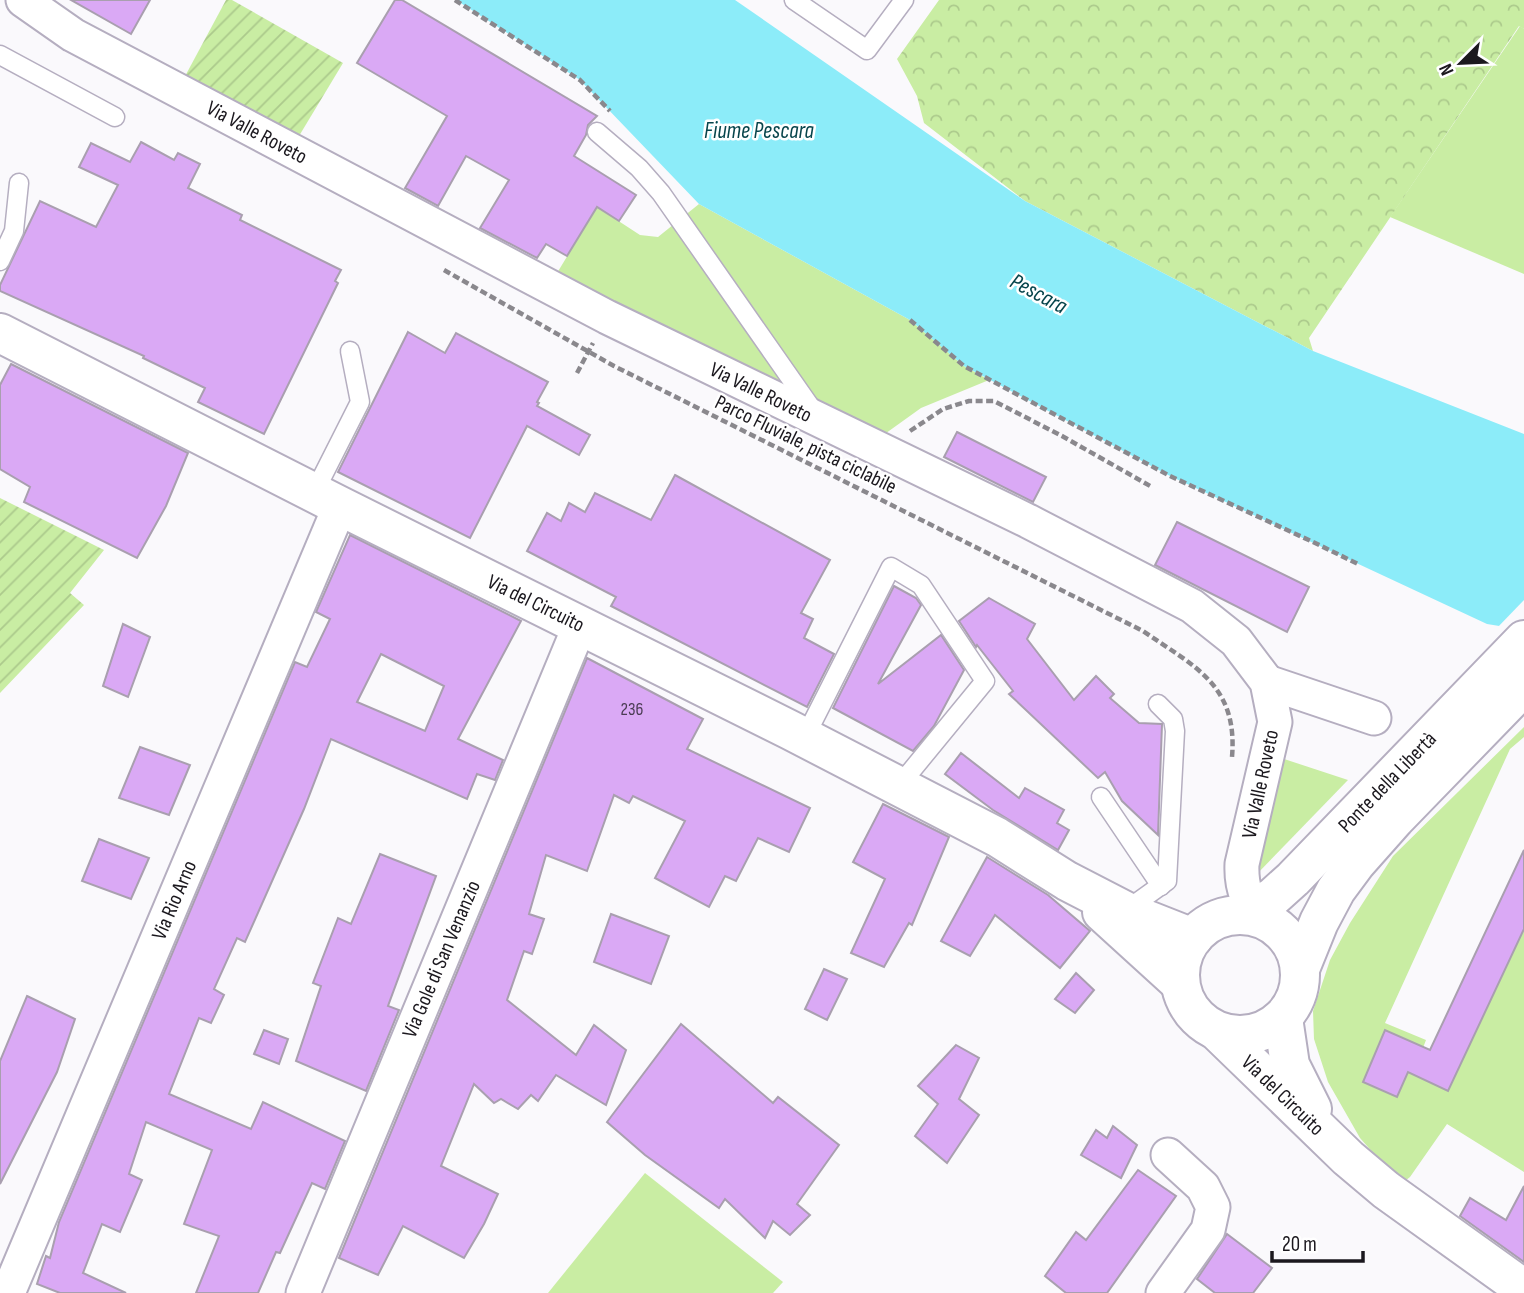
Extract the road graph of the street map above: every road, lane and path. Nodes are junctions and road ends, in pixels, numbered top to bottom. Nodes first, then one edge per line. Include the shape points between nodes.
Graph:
1 (23, 0) edge
2 (456, 0) edge
3 (794, 0) edge
4 (904, 0) edge
5 (0, 55) edge
6 (115, 117) dead end
7 (615, 117) dead end
8 (597, 132) dead end
9 (19, 183) dead end
10 (0, 261) edge
11 (439, 267) dead end
12 (910, 320) dead end
13 (0, 333) edge
14 (350, 351) dead end
15 (589, 352) junction
16 (577, 373) dead end
17 (820, 421) junction
18 (885, 452) junction
19 (1152, 486) dead end
20 (327, 499) junction
21 (1360, 565) dead end
22 (580, 625) junction
23 (1524, 640) edge
24 (1267, 682) junction
25 (1524, 686) edge
26 (1158, 704) dead end
27 (1374, 718) dead end
28 (805, 737) junction
29 (1232, 760) dead end
30 (898, 787) junction
31 (1101, 797) dead end
32 (1387, 805) junction
33 (1067, 881) junction
34 (1161, 886) junction
35 (1136, 904) dead end
36 (1253, 915) junction
37 (1193, 938) junction
38 (1300, 969) junction
39 (1180, 983) junction
40 (1283, 1018) junction
41 (1217, 1031) junction
42 (1168, 1155) dead end
43 (1348, 1158) junction
44 (1524, 1289) edge
45 (305, 1292) edge
46 (8, 1293) edge
47 (1163, 1293) edge

1 - 17 street, Via Valle Roveto via 74,35 487,254
2 - 7 path via 580,80
3 - 4 lane via 867,50
5 - 6 lane
8 - 17 lane via 661,193
9 - 10 lane via 14,231
11 - 15 path, Parco Fluviale, pista ciclabile
12 - 21 path via 964,366 1170,476
13 - 20 main road, Via del Circuito
14 - 20 lane via 360,402
15 - 16 path
15 - 29 path, Parco Fluviale, pista ciclabile via 1143,631 1204,673 1217,691 1232,722
17 - 18 street, Via Valle Roveto
18 - 19 path via 943,409 969,401 994,401
18 - 24 street, Via Valle Roveto via 1192,606 1236,641
20 - 22 main road, Via del Circuito
20 - 46 street, Via Rio Arno
22 - 28 main road, Via del Circuito
22 - 45 street, Via Gole di San Venanzio
23 - 32 main road, Ponte della Libertà
24 - 27 street
24 - 36 street, Via Valle Roveto via 1275,722 1241,879
25 - 32 main road, Ponte della Libertà
26 - 34 lane via 1173,719 1175,731 1167,881
28 - 30 main road, Via del Circuito
28 - 30 lane via 891,568 921,585 985,681
30 - 33 main road, Via del Circuito via 998,837
31 - 34 lane
32 - 36 main road, Ponte della Libertà
32 - 38 main road, Ponte della Libertà via 1319,922
33 - 37 main road, Via del Circuito via 1127,912
33 - 39 main road, Via del Circuito
34 - 35 lane
36 - 37 main road via 1215,920
36 - 38 main road via 1279,929 1297,954
37 - 39 main road via 1180,967
38 - 40 main road via 1298,992
39 - 41 main road via 1193,1012
40 - 41 main road via 1252,1035
40 - 43 main road, Via del Circuito via 1290,1065 1299,1085
41 - 43 main road, Via del Circuito
42 - 47 street via 1203,1188 1213,1207 1208,1230
43 - 44 main road, Via del Circuito via 1422,1219

